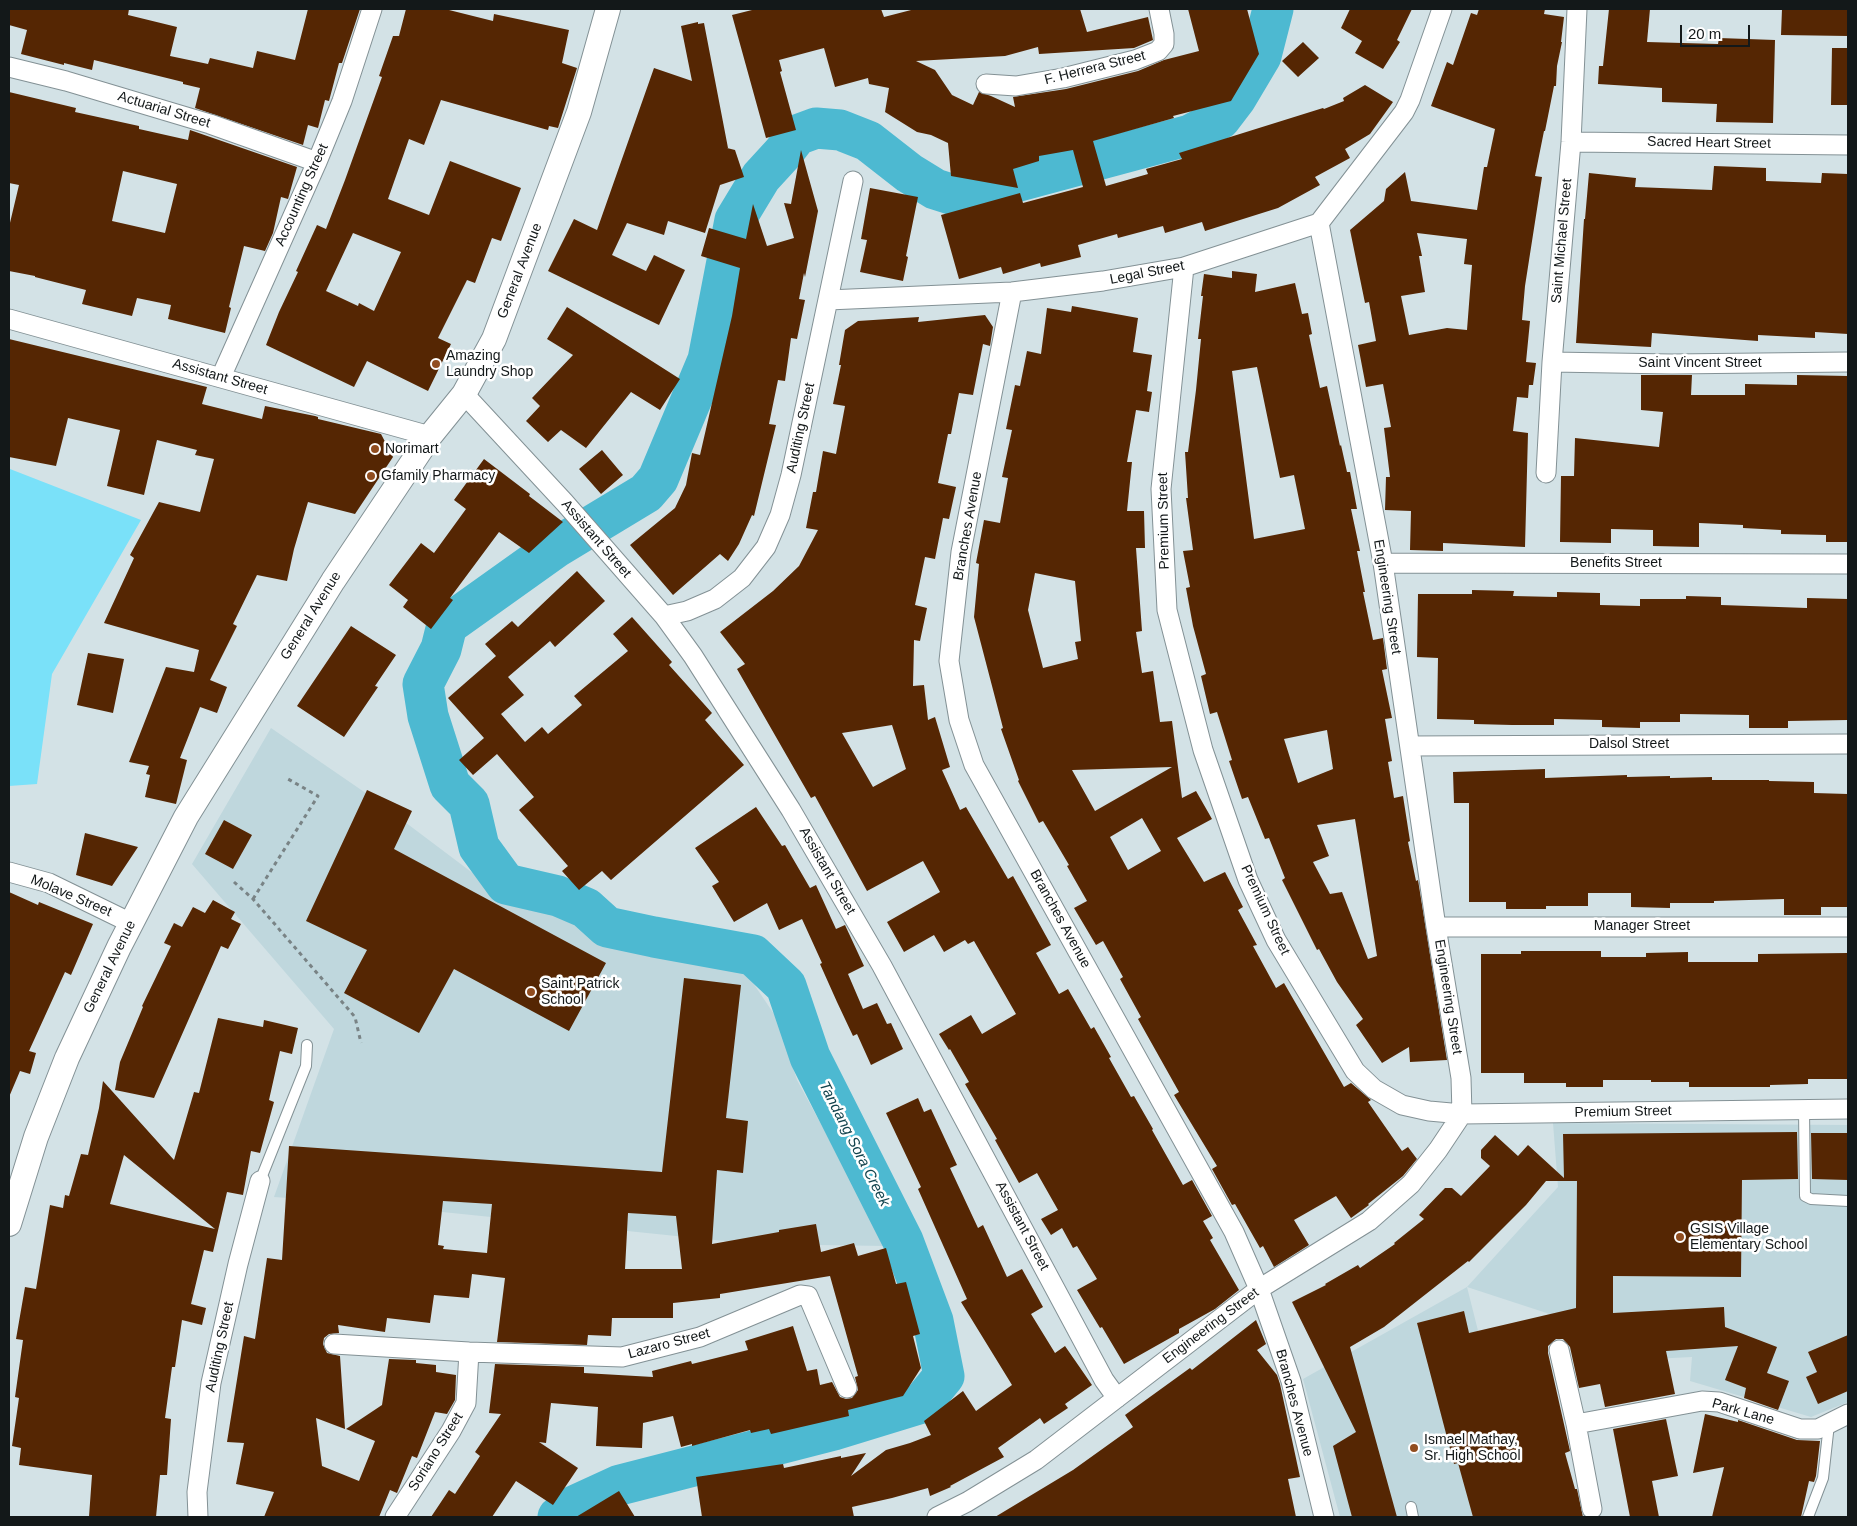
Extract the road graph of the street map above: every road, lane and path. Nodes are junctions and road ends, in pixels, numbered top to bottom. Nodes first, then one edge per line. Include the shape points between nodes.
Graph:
1 (372, 9) edge
2 (608, 9) edge
3 (1159, 9) edge
4 (1442, 9) edge
5 (1577, 9) edge
6 (9, 67) edge
7 (986, 84) dead end
8 (1571, 142) junction
9 (1848, 145) edge
10 (317, 162) junction
11 (853, 181) dead end
12 (1318, 223) junction
13 (1184, 267) junction
14 (1012, 292) junction
15 (828, 300) junction
16 (9, 319) edge
17 (1552, 362) junction
18 (1848, 362) edge
19 (221, 377) junction
20 (464, 394) junction
21 (430, 436) junction
22 (1546, 473) dead end
23 (1383, 563) junction
24 (1848, 564) edge
25 (664, 616) junction
26 (1848, 744) edge
27 (1410, 746) junction
28 (288, 779) dead end
29 (9, 872) edge
30 (234, 882) dead end
31 (253, 899) junction
32 (131, 923) junction
33 (1436, 927) junction
34 (1848, 927) edge
35 (362, 1044) dead end
36 (307, 1045) dead end
37 (1848, 1109) edge
38 (1804, 1110) junction
39 (1462, 1114) junction
40 (260, 1181) joint
41 (1848, 1200) edge
42 (9, 1224) edge
43 (1259, 1289) junction
44 (334, 1344) dead end
45 (1558, 1350) dead end
46 (469, 1352) junction
47 (847, 1388) dead end
48 (1117, 1398) junction
49 (1848, 1414) edge
50 (1576, 1424) junction
51 (1829, 1424) junction
52 (1592, 1509) dead end
53 (198, 1517) edge
54 (395, 1517) edge
55 (937, 1517) edge
56 (1324, 1517) edge
57 (1808, 1517) edge

1 - 10 street, Accounting Street via 342,101
2 - 20 street, General Avenue via 576,121 494,339
3 - 7 street, F. Herrera Street via 1164,44 1158,51 1063,78 1016,86
4 - 12 street via 1404,112
5 - 8 street, Saint Michael Street
6 - 10 street, Actuarial Street via 210,124
8 - 9 street, Sacred Heart Street
8 - 17 street, Saint Michael Street
10 - 19 street, Accounting Street
11 - 15 street, Auditing Street
12 - 13 street, Legal Street
12 - 23 street, Engineering Street
13 - 14 street, Legal Street via 1103,282
13 - 39 street, Premium Street via 1160,489 1167,610 1203,750 1248,880 1276,940 1355,1070 1374,1089 1402,1105
14 - 15 street, Legal Street
14 - 43 street, Branches Avenue via 961,552 950,661 959,720 974,764 1234,1232
15 - 25 street, Auditing Street via 791,475 766,547 742,578 714,599 687,611
16 - 19 street, Assistant Street
17 - 18 street, Saint Vincent Street
17 - 22 street, Saint Michael Street
19 - 21 street, Assistant Street
20 - 21 street, General Avenue
20 - 25 street, Assistant Street via 565,502
21 - 32 street, General Avenue via 333,582 186,817
23 - 24 street, Benefits Street
23 - 27 street, Engineering Street
25 - 48 street, Assistant Street via 791,810 882,966 1104,1380
26 - 27 street, Dalsol Street
27 - 33 street, Engineering Street
28 - 31 path via 318,796
29 - 32 street, Molave Street via 49,883
30 - 31 path
31 - 35 path via 355,1017
32 - 42 street, General Avenue via 67,1058 36,1137
33 - 34 street, Manager Street
33 - 39 street, Engineering Street via 1461,1078
36 - 40 lane via 306,1066
37 - 38 street, Premium Street
38 - 39 street, Premium Street
38 - 41 lane via 1805,1196 1811,1200
39 - 43 street, Engineering Street via 1411,1184 1369,1221
40 - 53 street, Auditing Street via 211,1384 197,1492
43 - 48 street, Engineering Street
43 - 56 street, Branches Avenue via 1291,1381
44 - 46 street, Lazaro Street
45 - 50 street
46 - 47 street, Lazaro Street via 622,1357 700,1337 800,1295 808,1296
46 - 54 street, Soriano Street via 466,1403
48 - 55 street, Engineering Street via 1036,1460
49 - 51 street, Park Lane
50 - 51 street, Park Lane via 1702,1401 1719,1402 1800,1429 1818,1429
50 - 52 street
51 - 57 lane via 1823,1478

